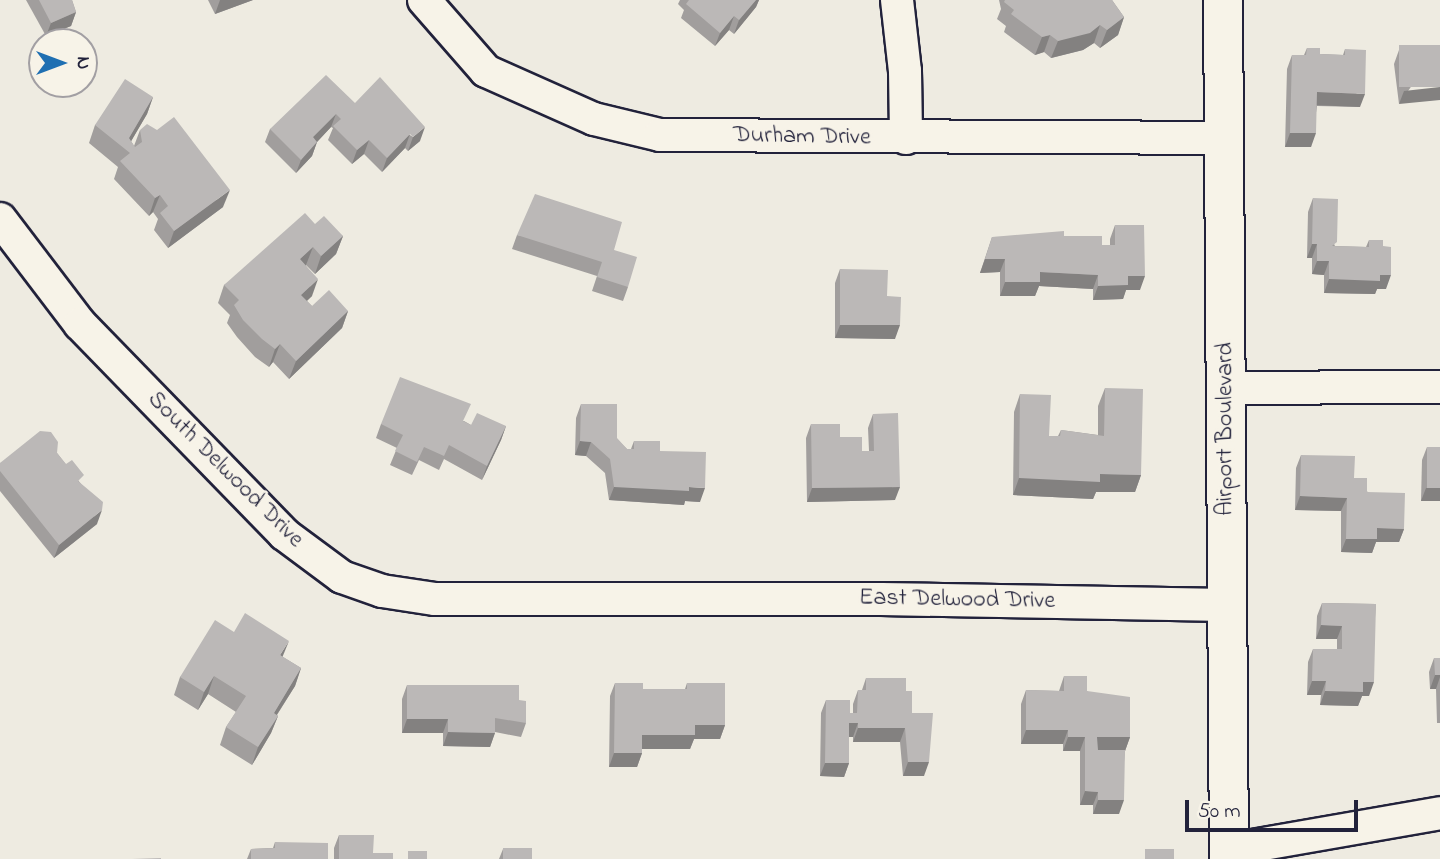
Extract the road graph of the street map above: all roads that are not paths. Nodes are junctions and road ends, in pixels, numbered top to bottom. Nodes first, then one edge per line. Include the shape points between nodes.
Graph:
1 (424, 0) edge
2 (897, 0) edge
3 (1223, 0) edge
4 (906, 138) junction
5 (1224, 138) junction
6 (0, 219) edge
7 (1440, 387) edge
8 (1226, 388) junction
9 (686, 599) joint
10 (1227, 605) junction
11 (1440, 813) edge
12 (1229, 855) edge

1 - 4 street, Durham Drive via 486,71 594,119 660,135
2 - 4 street
3 - 5 main road, Airport Boulevard
4 - 5 street, Durham Drive
5 - 8 main road, Airport Boulevard
6 - 9 street, South Delwood Drive via 80,324 284,534 342,577 382,591 435,599
7 - 8 street
8 - 10 main road, Airport Boulevard
9 - 10 street, East Delwood Drive
10 - 12 main road, Airport Boulevard
11 - 12 street

